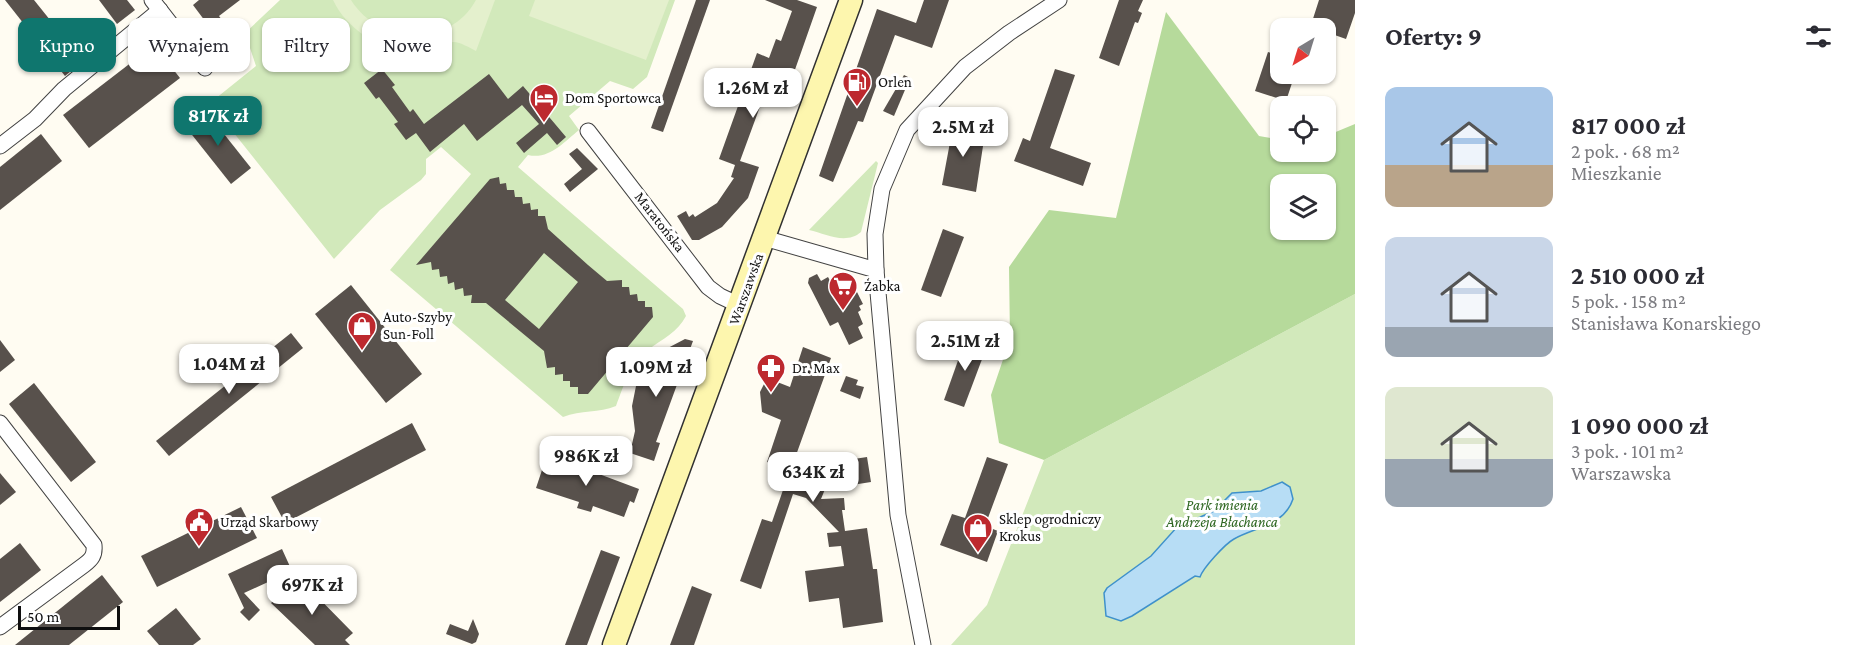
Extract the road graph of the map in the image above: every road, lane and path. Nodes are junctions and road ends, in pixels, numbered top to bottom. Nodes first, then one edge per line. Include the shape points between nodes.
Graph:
1 (852, 0) edge
2 (1059, 0) edge
3 (156, 5) edge
4 (166, 18) edge
5 (588, 130) dead end
6 (0, 146) edge
7 (764, 238) junction
8 (876, 270) junction
9 (739, 305) junction
10 (0, 423) edge
11 (0, 627) edge
12 (614, 645) edge
13 (923, 645) edge

1 - 7 main road, Warszawska
2 - 8 street via 965,67 908,130 882,189 875,234
3 - 4 street
3 - 6 street
5 - 9 street, Maratońska via 708,287
7 - 8 street
7 - 9 main road, Warszawska
8 - 13 street via 898,515
9 - 12 main road, Warszawska
10 - 11 street via 94,550 91,560

